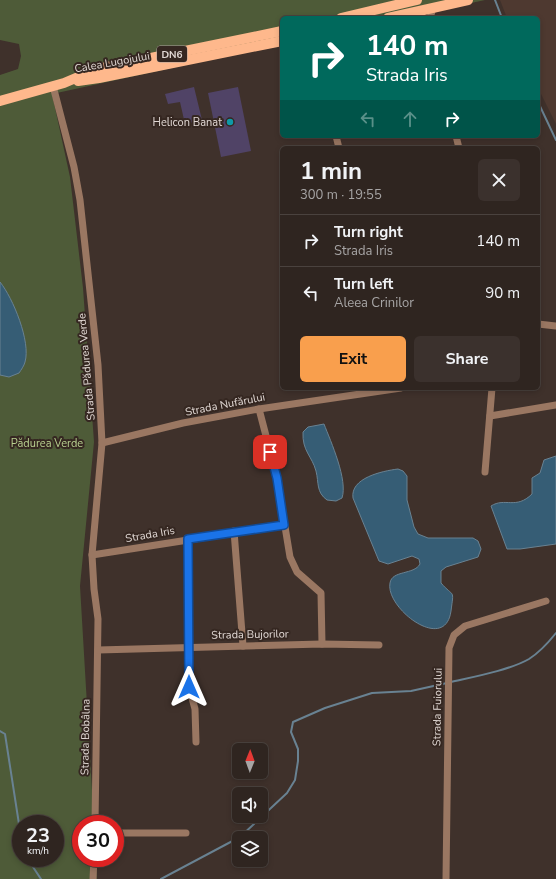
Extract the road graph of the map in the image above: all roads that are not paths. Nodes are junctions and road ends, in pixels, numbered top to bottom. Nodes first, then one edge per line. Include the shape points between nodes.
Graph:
1 (417, 0) edge
2 (468, 0) edge
3 (433, 8) junction
4 (419, 15) edge
5 (349, 16) edge
6 (409, 16) edge
7 (431, 16) edge
8 (280, 31) edge
9 (280, 41) edge
10 (64, 83) junction
11 (53, 86) junction
12 (0, 101) edge
13 (540, 324) edge
14 (556, 326) edge
15 (383, 390) edge
16 (492, 390) edge
17 (556, 405) edge
18 (259, 408) junction
19 (490, 416) junction
20 (102, 443) junction
21 (485, 472) dead end
22 (284, 525) junction
23 (234, 531) junction
24 (188, 539) junction
25 (92, 555) junction
26 (546, 600) dead end
27 (322, 644) junction
28 (379, 645) dead end
29 (189, 646) junction
30 (243, 646) junction
31 (98, 650) junction
32 (196, 742) dead end
33 (95, 815) edge
34 (124, 833) edge
35 (186, 833) dead end
36 (94, 867) edge
37 (94, 879) edge
38 (446, 879) edge

1 - 5 main road
2 - 3 main road
3 - 4 main road
3 - 7 street
4 - 6 main road
8 - 10 main road, Calea Lugojului / DN6 via 97,69
9 - 10 main road, Calea Lugojului / DN6
10 - 11 main road, Calea Lugojului / DN6
11 - 12 main road, DN6
11 - 20 street, Strada Pădurea Verde via 76,175 82,211 98,365
13 - 14 street
15 - 18 street, Strada Nufărului
16 - 19 street
17 - 19 street
18 - 20 street, Strada Nufărului
18 - 22 street via 277,478
19 - 21 street
20 - 25 street, Strada Pădurea Verde
22 - 23 street, Strada Iris
22 - 27 street via 290,557 296,569 321,593
23 - 24 street, Strada Iris
23 - 30 street
24 - 25 street, Strada Iris
24 - 29 street
25 - 31 street, Strada Pădurea Verde
26 - 38 street, Strada Fuiorului via 460,629 450,643
27 - 28 street, Strada Bujorilor
27 - 30 street, Strada Bujorilor
29 - 30 street, Strada Bujorilor
29 - 31 street, Strada Bujorilor
29 - 32 street via 189,687 195,709
31 - 33 street, Strada Bobâlna
34 - 35 street
36 - 37 street

